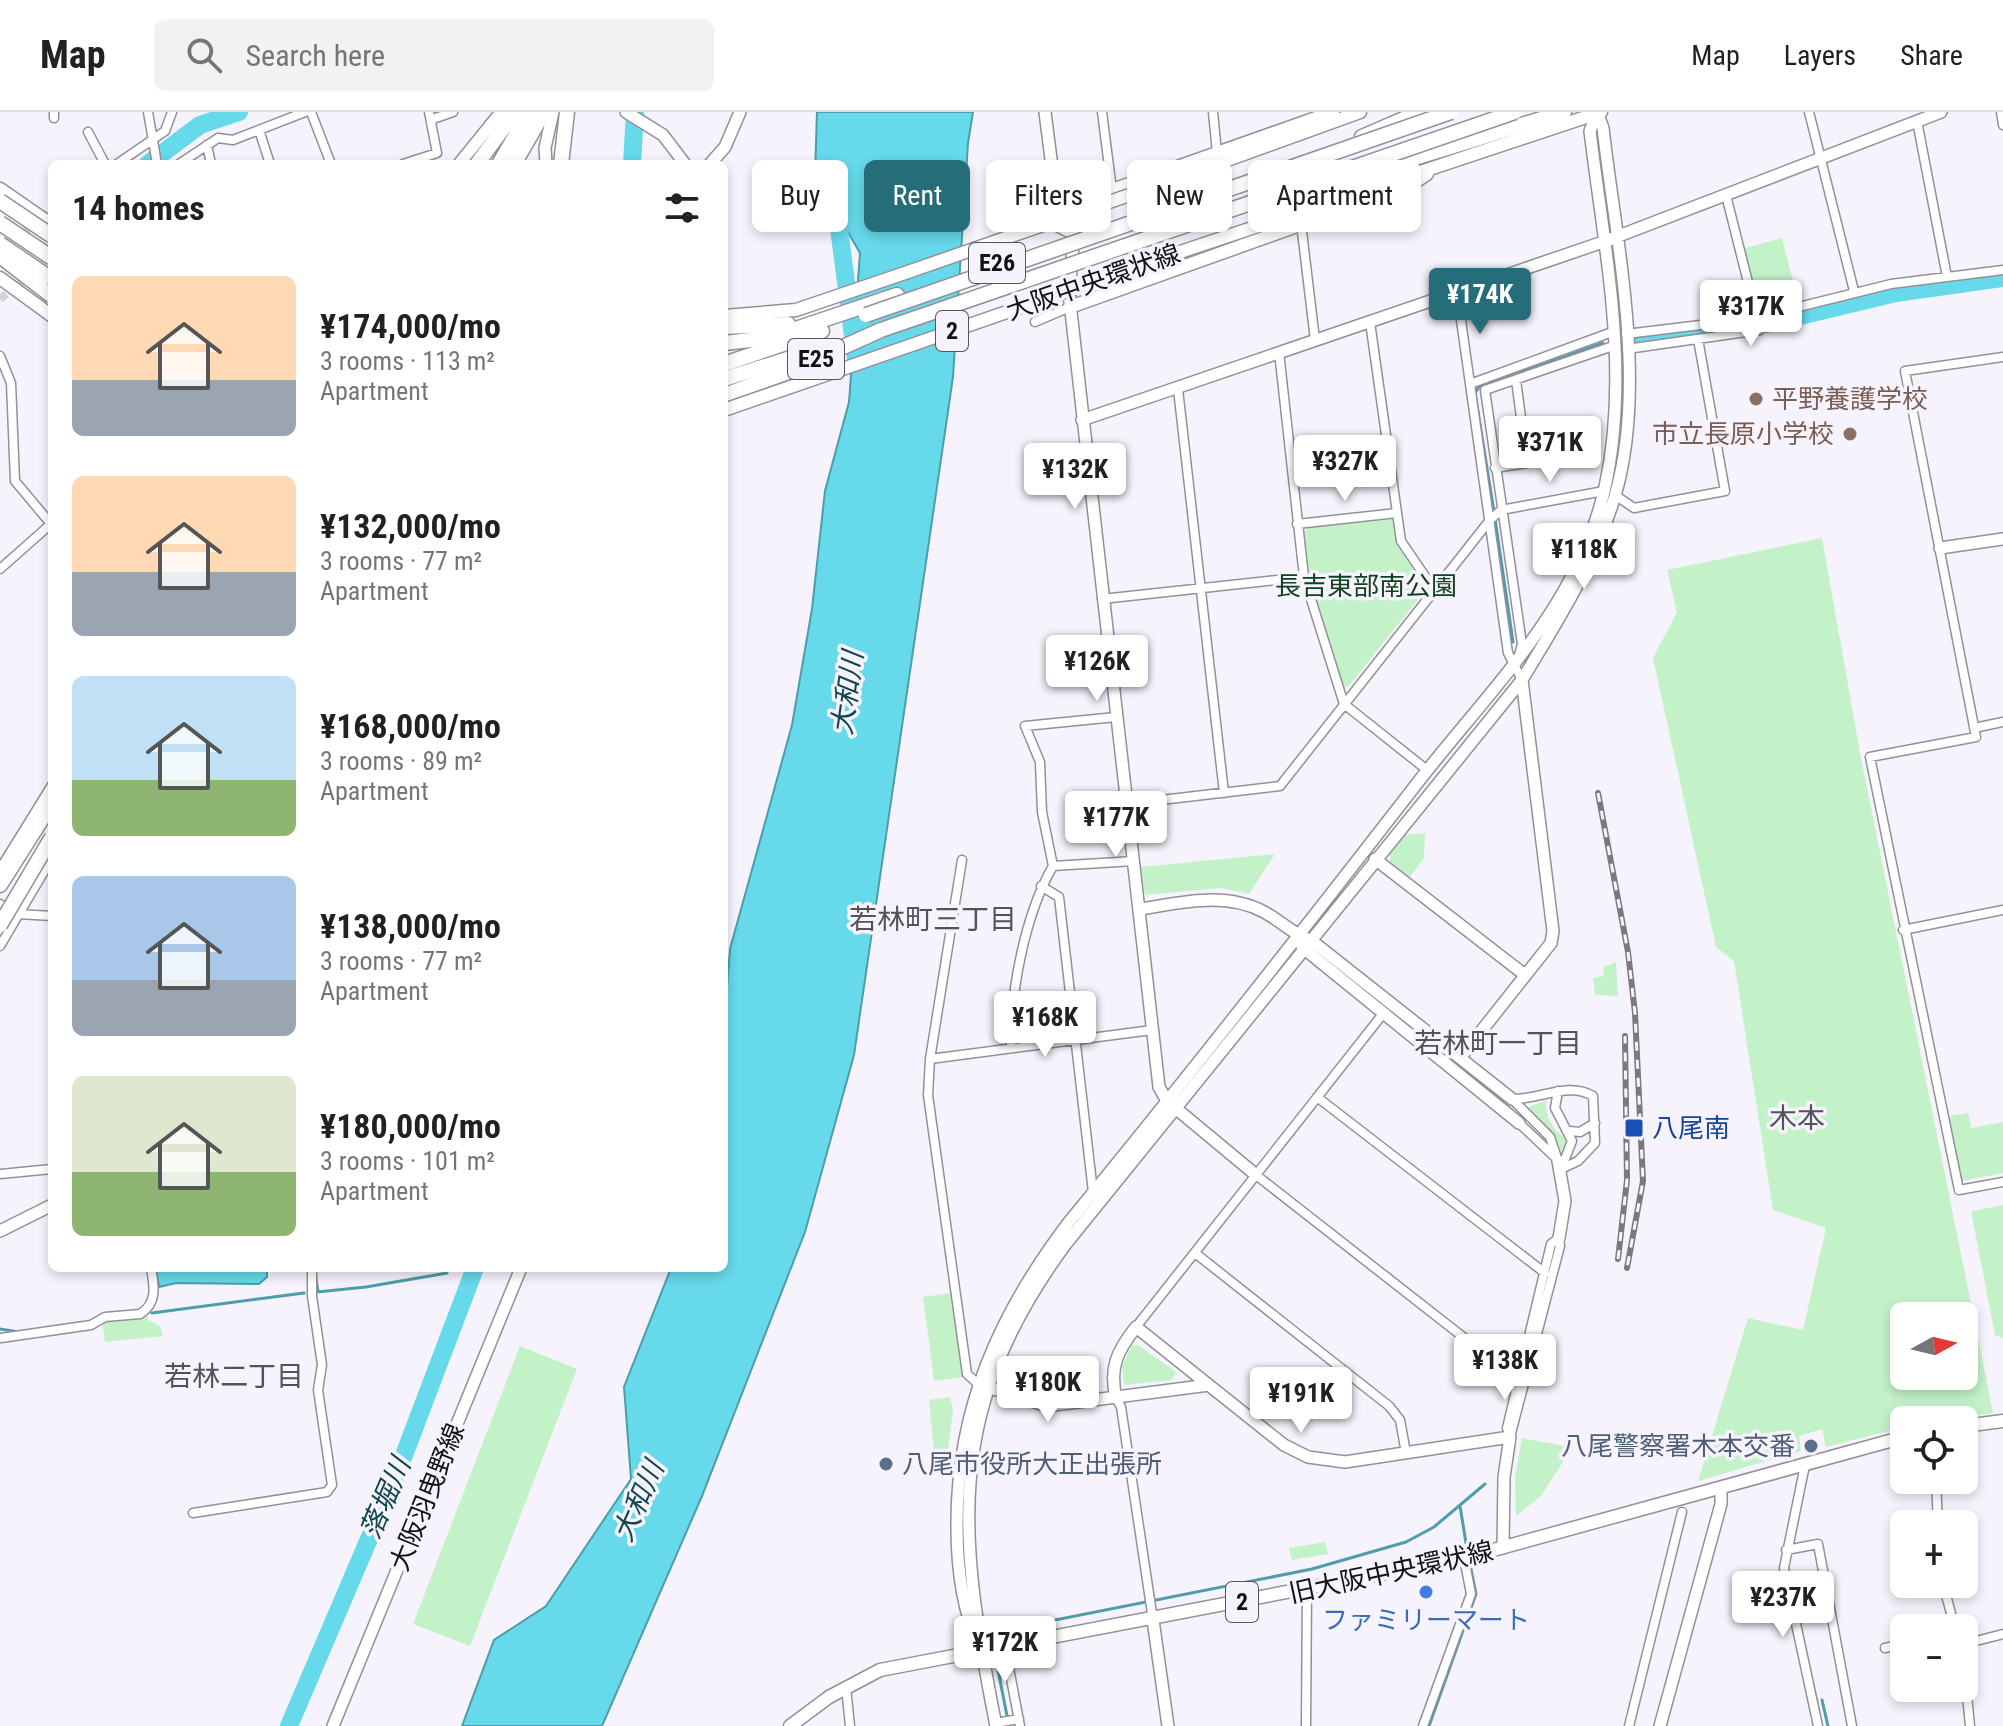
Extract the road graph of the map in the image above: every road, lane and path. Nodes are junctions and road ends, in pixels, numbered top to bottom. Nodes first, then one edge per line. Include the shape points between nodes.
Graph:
1 (148, 112) edge
2 (172, 112) edge
3 (308, 112) edge
4 (453, 112) edge
5 (501, 112) edge
6 (515, 112) edge
7 (529, 112) edge
8 (544, 112) edge
9 (553, 112) edge
10 (567, 112) edge
11 (626, 112) edge
12 (740, 112) edge
13 (1102, 112) edge
14 (1213, 112) edge
15 (1333, 112) edge
16 (1360, 112) edge
17 (1420, 112) edge
18 (1451, 112) edge
19 (1515, 112) edge
20 (1564, 112) edge
21 (1598, 112) edge
22 (1809, 112) edge
23 (1941, 112) edge
24 (2001, 112) edge
25 (1046, 114) edge
26 (431, 115) edge
27 (1917, 121) junction
28 (2003, 125) edge
29 (259, 130) junction
30 (88, 132) dead end
31 (151, 144) junction
32 (207, 145) junction
33 (1217, 153) junction
34 (1819, 159) junction
35 (103, 160) edge
36 (124, 160) edge
37 (156, 160) edge
38 (185, 160) edge
39 (210, 160) edge
40 (269, 160) edge
41 (328, 160) edge
42 (415, 160) edge
43 (462, 160) edge
44 (480, 160) edge
45 (501, 160) edge
46 (516, 160) edge
47 (546, 160) edge
48 (561, 160) edge
49 (683, 160) edge
50 (714, 160) edge
51 (1307, 160) edge
52 (1313, 160) edge
53 (1439, 165) junction
54 (1421, 178) edge
55 (1248, 183) edge
56 (0, 189) edge
57 (1112, 190) junction
58 (1726, 195) junction
59 (0, 201) edge
60 (1232, 209) edge
61 (1232, 212) edge
62 (48, 222) edge
63 (0, 223) edge
64 (1164, 232) edge
65 (1276, 232) edge
66 (1302, 232) edge
67 (48, 233) edge
68 (1074, 234) junction
69 (1098, 235) junction
70 (1616, 237) junction
71 (1603, 242) junction
72 (0, 244) edge
73 (48, 255) edge
74 (0, 256) edge
75 (2003, 270) edge
76 (48, 276) edge
77 (1947, 277) junction
78 (0, 278) edge
79 (1854, 291) junction
80 (1457, 292) junction
81 (48, 293) edge
82 (897, 295) junction
83 (1070, 307) junction
84 (48, 313) edge
85 (728, 316) edge
86 (1758, 316) junction
87 (1035, 322) dead end
88 (1370, 322) junction
89 (728, 327) edge
90 (881, 330) junction
91 (1620, 332) junction
92 (1698, 339) junction
93 (1315, 340) junction
94 (728, 343) edge
95 (1622, 347) junction
96 (1279, 352) junction
97 (0, 356) edge
98 (2003, 357) edge
99 (728, 363) edge
100 (728, 378) edge
101 (1516, 380) junction
102 (1470, 384) junction
103 (1178, 389) junction
104 (728, 394) edge
105 (728, 409) edge
106 (1082, 420) junction
107 (13, 461) junction
108 (0, 462) edge
109 (1495, 468) junction
110 (1610, 493) junction
111 (1501, 510) junction
112 (1397, 513) junction
113 (48, 519) edge
114 (1490, 520) junction
115 (1297, 524) junction
116 (48, 527) edge
117 (2003, 539) edge
118 (1940, 548) junction
119 (0, 569) edge
120 (1304, 577) junction
121 (1201, 589) junction
122 (1435, 591) junction
123 (1102, 599) junction
124 (1516, 667) junction
125 (1522, 680) junction
126 (1344, 704) junction
127 (1116, 717) junction
128 (2003, 722) edge
129 (1974, 728) junction
130 (1427, 770) junction
131 (48, 791) edge
132 (1224, 793) junction
133 (1127, 804) junction
134 (48, 809) edge
135 (48, 844) edge
136 (1375, 859) junction
137 (962, 860) dead end
138 (1134, 861) junction
139 (48, 865) edge
140 (1053, 866) junction
141 (0, 869) edge
142 (0, 885) edge
143 (1041, 886) junction
144 (0, 904) edge
145 (1140, 909) junction
146 (2003, 911) edge
147 (18, 914) junction
148 (48, 916) edge
149 (0, 925) edge
150 (1903, 930) junction
151 (1299, 937) junction
152 (1312, 941) junction
153 (0, 946) edge
154 (1304, 951) junction
155 (1525, 975) junction
156 (1382, 1015) junction
157 (1152, 1030) junction
158 (1075, 1038) junction
159 (1011, 1048) junction
160 (1460, 1058) junction
161 (930, 1059) junction
162 (1558, 1091) junction
163 (1317, 1097) junction
164 (1512, 1099) junction
165 (1171, 1104) junction
166 (1519, 1123) joint
167 (1595, 1123) junction
168 (1570, 1131) junction
169 (1560, 1165) junction
170 (48, 1169) edge
171 (0, 1174) edge
172 (1256, 1175) junction
173 (2003, 1182) edge
174 (1093, 1192) junction
175 (48, 1207) edge
176 (0, 1231) edge
177 (1559, 1238) junction
178 (1195, 1253) junction
179 (152, 1272) edge
180 (312, 1272) edge
181 (519, 1272) edge
182 (1545, 1273) junction
183 (1136, 1327) junction
184 (1, 1338) edge
185 (1523, 1378) junction
186 (982, 1385) junction
187 (1209, 1385) junction
188 (1116, 1398) junction
189 (2003, 1421) edge
190 (1978, 1424) edge
191 (1510, 1437) junction
192 (1890, 1441) edge
193 (1406, 1453) junction
194 (1805, 1465) junction
195 (1721, 1489) junction
196 (1682, 1512) dead end
197 (193, 1513) dead end
198 (1503, 1548) junction
199 (1786, 1550) junction
200 (1464, 1558) junction
201 (1307, 1589) junction
202 (1153, 1620) junction
203 (2003, 1634) edge
204 (1978, 1640) edge
205 (1005, 1647) junction
206 (1890, 1647) edge
207 (1885, 1648) dead end
208 (981, 1652) junction
209 (846, 1686) junction
210 (1968, 1702) edge
211 (1020, 1722) edge
212 (998, 1723) edge
213 (333, 1726) edge
214 (790, 1726) edge
215 (850, 1726) edge
216 (1168, 1726) edge
217 (1306, 1726) edge
218 (1423, 1726) edge
219 (1629, 1726) edge
220 (1660, 1726) edge
221 (1818, 1726) edge
222 (1852, 1726) edge
223 (1970, 1726) edge

1 - 31 street
2 - 31 street via 165,131
3 - 29 street
3 - 41 street
4 - 26 street
5 - 43 street
6 - 44 highway
7 - 45 highway
8 - 46 highway
9 - 47 street
10 - 48 highway
11 - 49 street via 650,125
12 - 50 street
13 - 57 street
14 - 33 street
15 - 33 main road
16 - 85 main road, bridge via 796,310
17 - 51 highway, bridge
18 - 52 highway, E26, bridge
19 - 60 highway, E26, bridge
20 - 61 highway, bridge
21 - 53 main road, 大阪中央環状線 / 2
21 - 70 street
21 - 71 street via 1590,131
22 - 34 street
23 - 27 street
24 - 28 street
25 - 68 street via 1051,215 1054,224
26 - 42 street via 437,153
27 - 34 street
27 - 77 street
29 - 32 street
29 - 40 street
30 - 35 street
31 - 36 street
31 - 37 street
32 - 38 street
32 - 39 street
33 - 57 main road
34 - 58 street
34 - 79 street
53 - 54 main road
53 - 105 main road, 大阪中央環状線 / 2, bridge
55 - 69 highway, E26, bridge
56 - 62 main road
57 - 68 main road via 1086,204
58 - 70 street
58 - 86 street
59 - 67 highway, bridge
63 - 73 highway, bridge
64 - 90 highway, E26, bridge
65 - 83 main road
66 - 93 street
68 - 83 street
69 - 82 highway, E26, bridge
69 - 99 highway, E26, bridge
70 - 71 street
70 - 91 street
71 - 80 street
71 - 91 street
72 - 76 highway, bridge
74 - 81 highway, bridge
75 - 77 street
77 - 79 street
78 - 84 main road
79 - 86 street
80 - 88 street
80 - 102 street
82 - 89 highway, E26 via 782,326
82 - 94 highway, E26 via 769,338
83 - 87 street
83 - 106 street
86 - 91 street
86 - 92 street via 1760,330
88 - 93 street
88 - 112 street
90 - 100 highway, E26
90 - 104 highway, E25
91 - 95 street
91 - 102 street
92 - 95 street
92 - 110 street via 1725,491 1634,508
93 - 96 street
95 - 101 street
95 - 110 street
96 - 103 street
96 - 115 street
97 - 107 street via 11,383
98 - 118 street via 1905,371
101 - 109 street via 1485,390
101 - 109 street via 1527,463
102 - 114 street
103 - 106 street
103 - 121 street
106 - 123 street
107 - 108 street
107 - 113 street via 21,492
109 - 111 street
110 - 111 street
110 - 124 street via 1563,595
110 - 125 street via 1568,607
111 - 114 street
111 - 124 street via 1522,644
112 - 115 street
112 - 122 street via 1401,541
114 - 122 street
114 - 124 street via 1508,653
115 - 120 street
116 - 119 street
117 - 118 street
118 - 129 street
120 - 121 street
120 - 126 street
121 - 123 street
121 - 132 street
122 - 126 street
123 - 127 street
124 - 125 street
124 - 130 street
125 - 136 street
125 - 155 street via 1553,931 1551,943
126 - 130 street
126 - 132 street via 1280,786
127 - 133 street
127 - 140 street via 1025,726 1040,762 1042,812
128 - 129 street
129 - 150 street via 1976,737 1870,757
130 - 151 street
131 - 141 street
132 - 133 street
133 - 138 street
134 - 142 highway
135 - 149 highway, bridge
136 - 152 street
136 - 155 street
137 - 161 street
138 - 140 street
138 - 145 street
139 - 147 street
140 - 143 street
143 - 158 street via 1059,897
143 - 159 street via 1011,1011
144 - 147 street
145 - 151 street via 1233,900 1260,910
145 - 157 street
146 - 150 street
147 - 148 street
147 - 153 street
150 - 173 street via 1959,1190
151 - 152 street
151 - 154 street
151 - 165 street
152 - 154 street
152 - 160 street
154 - 156 street
154 - 165 street
155 - 160 street
156 - 163 street
156 - 166 street
157 - 158 street
157 - 165 street via 1159,1087
158 - 159 street
158 - 174 street
159 - 161 street
160 - 164 street
161 - 186 street via 928,1095 967,1374
162 - 164 street
162 - 167 street via 1584,1090 1593,1096
162 - 168 street via 1555,1108
163 - 172 street
163 - 182 street
164 - 169 street via 1550,1137
165 - 172 street
165 - 174 street
165 - 186 street via 1042,1277
166 - 169 street
167 - 168 street via 1580,1132
167 - 169 street via 1595,1143 1578,1161
168 - 169 street via 1570,1150
169 - 177 street via 1565,1201
170 - 171 street
172 - 178 street
172 - 185 street via 1513,1376
174 - 186 street via 1022,1287 1003,1322
175 - 176 street
177 - 182 street via 1551,1244
177 - 185 street
178 - 183 street
178 - 193 street via 1389,1406 1400,1420
179 - 184 street via 152,1302 140,1314
180 - 197 street via 322,1365 318,1390 332,1485 327,1492
181 - 213 street, 大阪羽曳野線
182 - 185 street
183 - 187 street
183 - 188 street via 1113,1368
185 - 191 street via 1507,1428
186 - 188 street via 1047,1406
186 - 208 street via 958,1474 957,1553 968,1622
187 - 188 street
187 - 193 street via 1284,1445 1308,1457 1345,1462
188 - 202 street
189 - 190 main road
191 - 193 street
191 - 198 street
192 - 194 main road, 旧大阪中央環状線 / 2
194 - 195 main road, 旧大阪中央環状線 / 2
194 - 199 street
195 - 198 main road, 旧大阪中央環状線 / 2
195 - 220 street
196 - 219 street
198 - 200 main road, 旧大阪中央環状線 / 2
199 - 221 street via 1784,1568
199 - 222 street via 1818,1544
200 - 201 main road, 旧大阪中央環状線 / 2
200 - 218 street via 1471,1594
201 - 202 main road, 旧大阪中央環状線 / 2
201 - 217 street
202 - 205 main road, 旧大阪中央環状線 / 2
202 - 216 street
203 - 204 street
205 - 208 main road, 旧大阪中央環状線 / 2
205 - 211 street
206 - 207 street
208 - 209 main road, 旧大阪中央環状線 / 2 via 880,1670
208 - 212 street
209 - 214 main road, 旧大阪中央環状線 / 2
209 - 215 street
210 - 223 street
211 - 212 street

